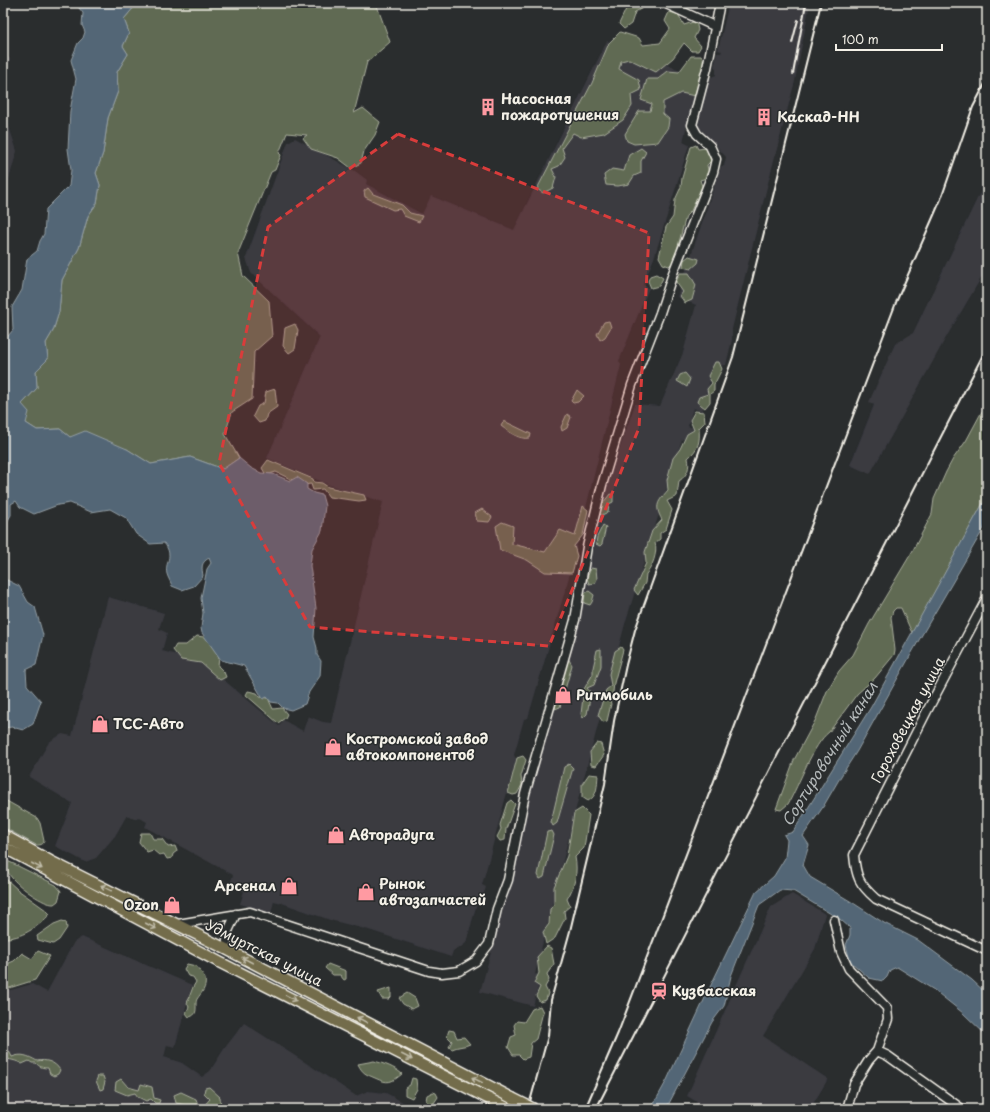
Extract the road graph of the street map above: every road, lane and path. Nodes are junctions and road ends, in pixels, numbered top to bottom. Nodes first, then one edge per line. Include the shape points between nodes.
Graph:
1 (664, 3) edge
2 (720, 3) edge
3 (714, 26) junction
4 (987, 598) edge
5 (3, 835) edge
6 (3, 847) edge
7 (236, 914) junction
8 (834, 920) dead end
9 (178, 924) junction
10 (226, 949) junction
11 (987, 951) edge
12 (877, 1051) junction
13 (508, 1109) edge
14 (534, 1109) edge
15 (848, 1109) edge
16 (962, 1109) edge

1 - 3 street
2 - 3 street
3 - 7 street via 707,68 692,125 697,134 710,146 716,159 713,172 632,385 602,485 587,547 575,620 525,794 508,880 489,944 476,961 459,971 442,973 429,971 250,912
4 - 11 street, Гороховецкая улица via 854,854 858,878 876,899
9 -> 5 main road, Удмуртская улица
6 -> 13 main road, Удмуртская улица via 219,962
7 - 9 street
7 - 10 street via 228,931
8 - 12 street via 841,952 850,969 887,1008 888,1019
9 - 10 main road, Удмуртская улица
14 -> 10 main road, Удмуртская улица, bridge
12 - 15 street via 854,1084
12 - 16 street via 888,1056

